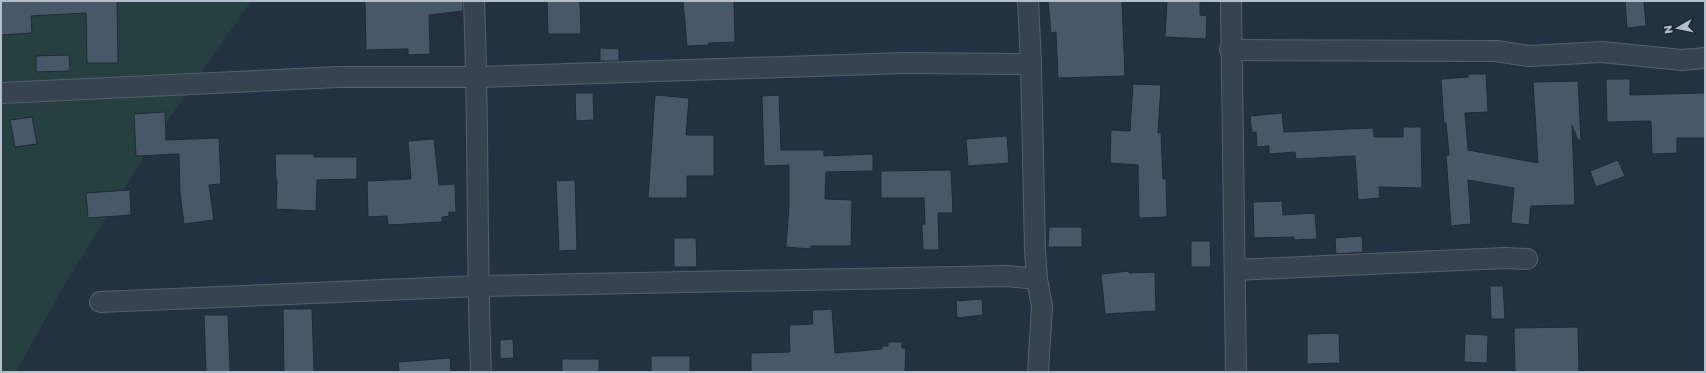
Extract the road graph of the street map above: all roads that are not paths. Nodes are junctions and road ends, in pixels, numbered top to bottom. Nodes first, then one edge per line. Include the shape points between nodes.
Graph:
1 (474, 1) edge
2 (1028, 1) edge
3 (1231, 1) edge
4 (1230, 50) junction
5 (1705, 58) edge
6 (1031, 64) junction
7 (478, 76) junction
8 (1, 93) edge
9 (1528, 259) dead end
10 (1235, 270) junction
11 (1037, 279) junction
12 (478, 286) junction
13 (100, 302) dead end
14 (481, 372) edge
15 (1038, 372) edge
16 (1236, 372) edge

1 - 7 street
2 - 6 street
3 - 4 street
4 - 5 street via 1496,51 1529,56 1602,52 1682,60
4 - 10 street
6 - 7 street via 904,63
6 - 11 street
7 - 8 street via 338,77
7 - 12 street
9 - 10 street
10 - 16 street
11 - 12 street via 1007,276
11 - 15 street via 1042,306
12 - 13 street
12 - 14 street

